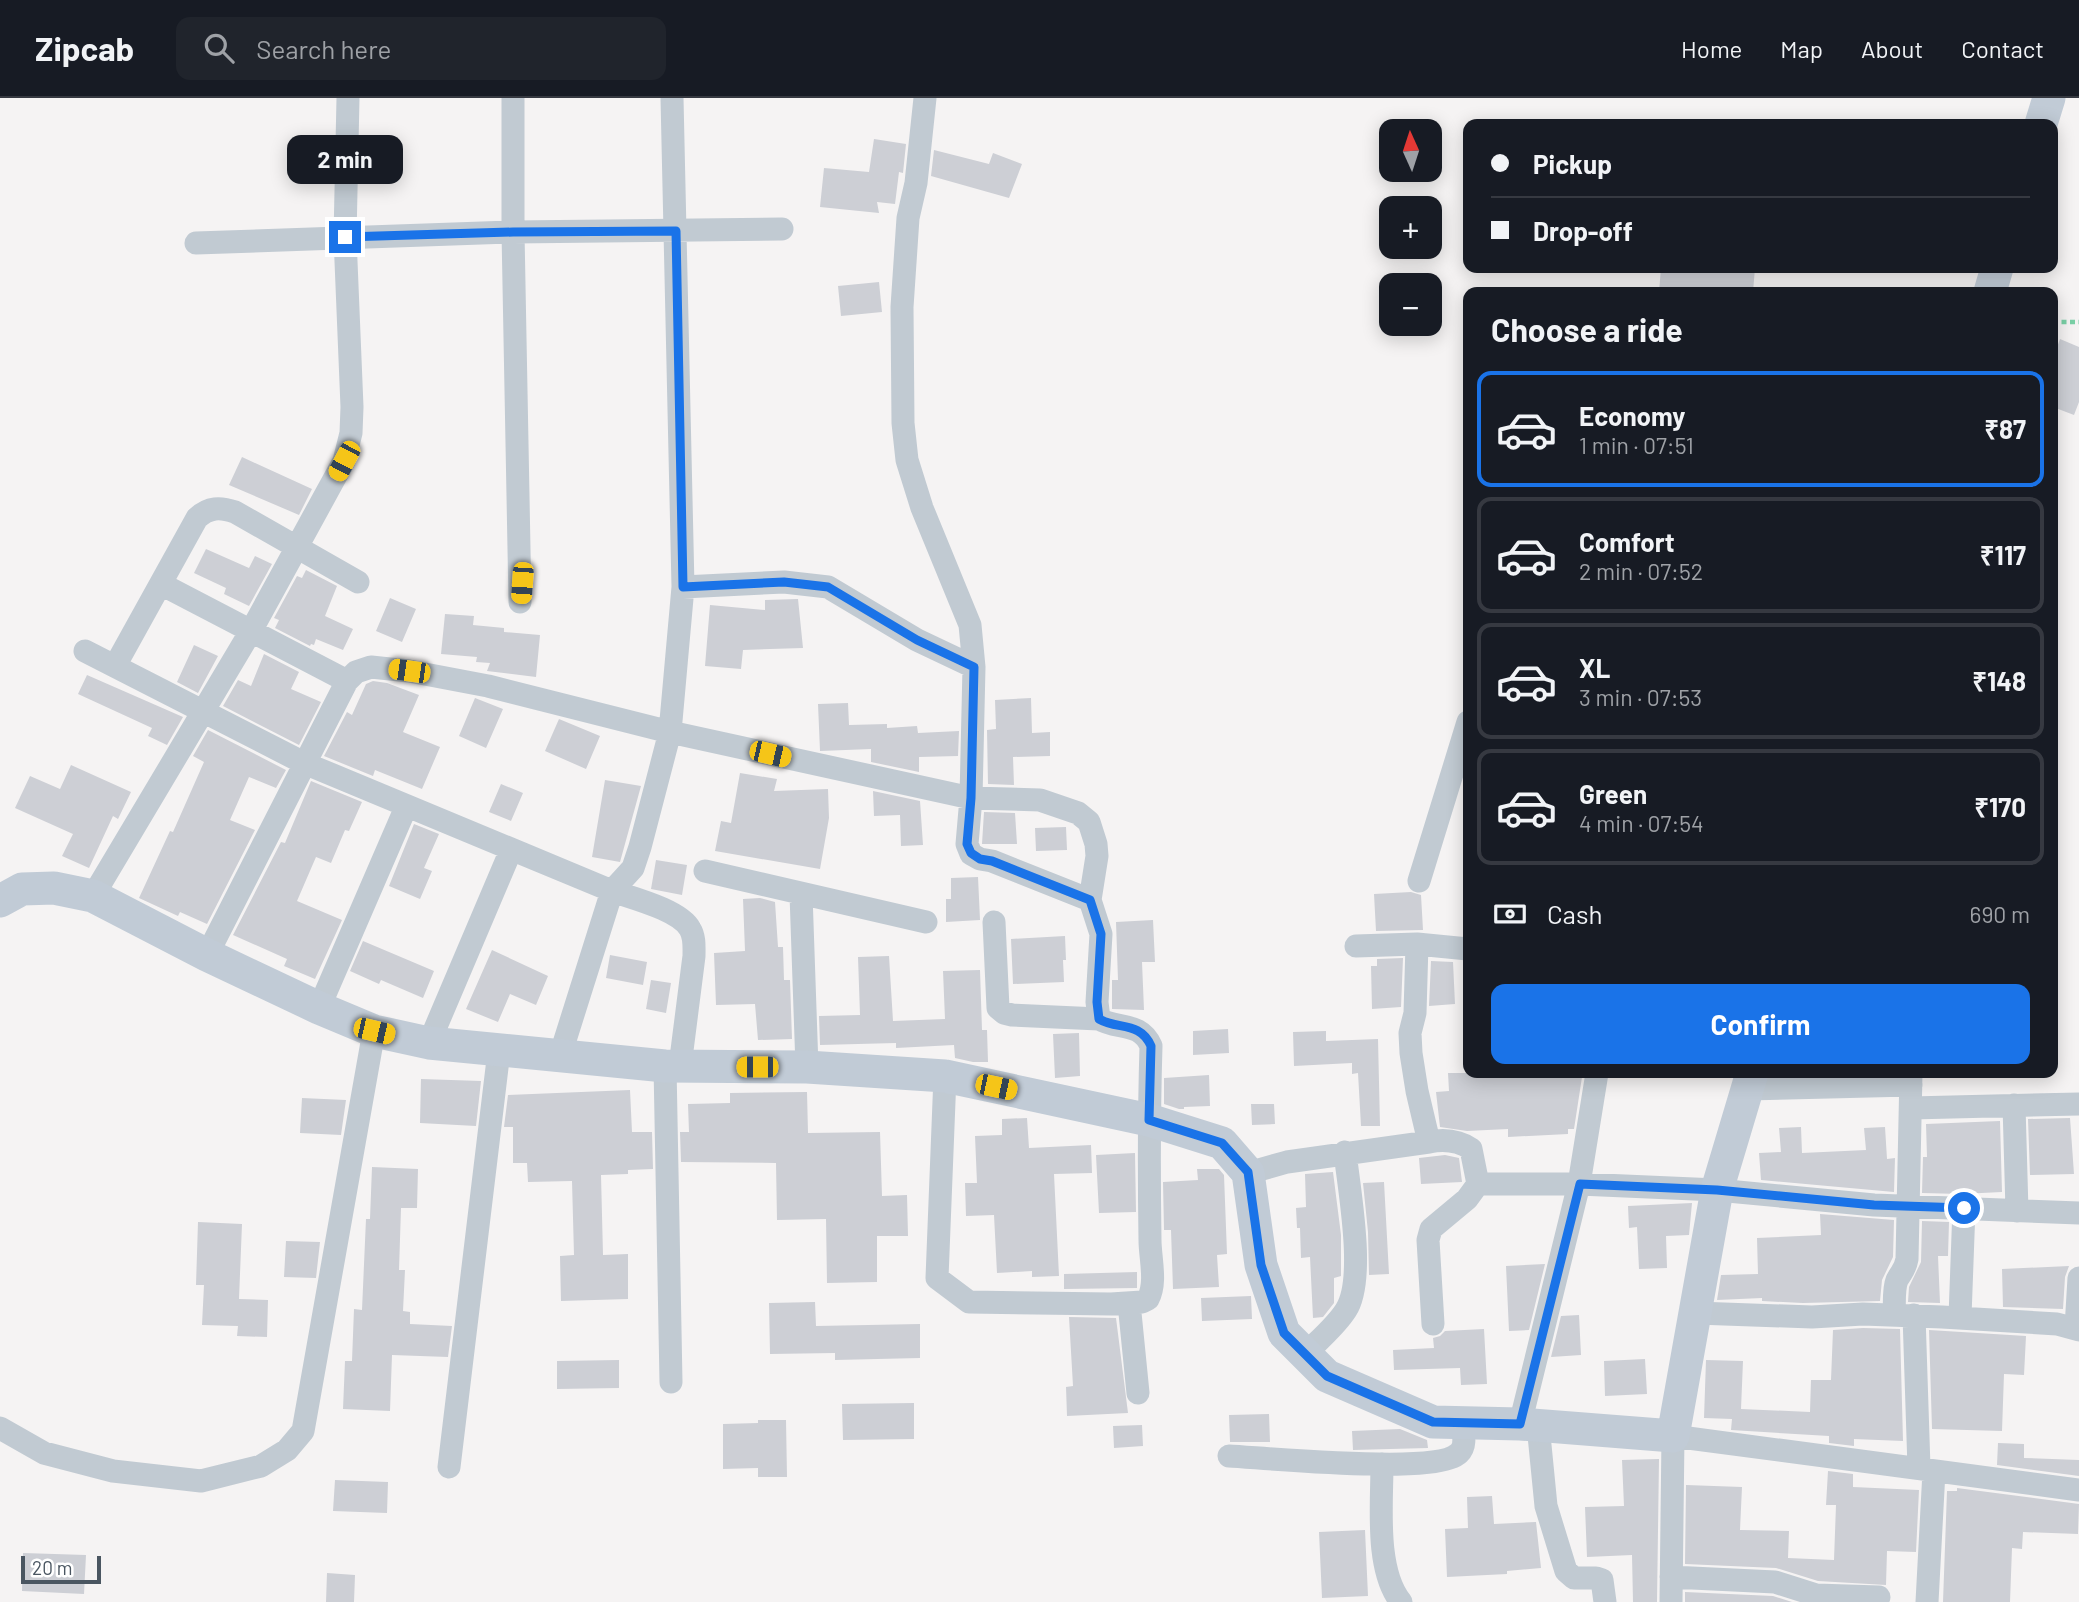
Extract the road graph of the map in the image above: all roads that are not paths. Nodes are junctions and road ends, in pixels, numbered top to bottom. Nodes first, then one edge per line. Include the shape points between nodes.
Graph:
1 (348, 98) edge
2 (513, 98) edge
3 (671, 98) edge
4 (925, 98) edge
5 (2049, 98) edge
6 (2043, 119) edge
7 (782, 229) dead end
8 (676, 231) junction
9 (513, 232) junction
10 (345, 237) junction
11 (196, 243) dead end
12 (298, 548) junction
13 (358, 582) dead end
14 (162, 584) junction
15 (683, 587) junction
16 (520, 602) dead end
17 (251, 631) junction
18 (972, 646) junction
19 (85, 651) dead end
20 (115, 666) junction
21 (347, 681) junction
22 (203, 710) junction
23 (670, 732) junction
24 (1463, 758) edge
25 (304, 763) junction
26 (1459, 787) edge
27 (971, 798) junction
28 (406, 807) junction
29 (511, 850) junction
30 (705, 871) dead end
31 (1419, 881) dead end
32 (612, 891) junction
33 (801, 894) junction
34 (93, 897) junction
35 (1090, 900) junction
36 (0, 901) edge
37 (926, 922) dead end
38 (994, 922) dead end
39 (1417, 944) junction
40 (1356, 946) dead end
41 (1463, 949) edge
42 (207, 954) junction
43 (320, 1008) junction
44 (1099, 1019) junction
45 (374, 1031) junction
46 (429, 1043) junction
47 (499, 1051) junction
48 (560, 1056) junction
49 (673, 1066) junction
50 (807, 1067) junction
51 (946, 1076) junction
52 (1596, 1078) edge
53 (1911, 1079) edge
54 (1750, 1081) edge
55 (2079, 1104) edge
56 (2014, 1105) junction
57 (1911, 1108) junction
58 (1149, 1120) junction
59 (1429, 1142) junction
60 (1345, 1152) junction
61 (1248, 1172) junction
62 (1478, 1184) junction
63 (1580, 1184) junction
64 (1717, 1190) junction
65 (1909, 1205) junction
66 (1964, 1208) junction
67 (2017, 1211) junction
68 (2079, 1213) edge
69 (2079, 1278) edge
70 (1129, 1303) junction
71 (1696, 1313) junction
72 (1904, 1315) junction
73 (1960, 1317) junction
74 (1433, 1324) dead end
75 (2077, 1329) edge
76 (1305, 1354) junction
77 (671, 1382) dead end
78 (1138, 1394) dead end
79 (1462, 1422) junction
80 (1529, 1424) junction
81 (0, 1429) edge
82 (1673, 1436) junction
83 (1229, 1456) dead end
84 (1382, 1464) junction
85 (450, 1467) dead end
86 (1926, 1469) junction
87 (2079, 1490) edge
88 (1671, 1577) junction
89 (1879, 1597) dead end
90 (1401, 1602) edge
91 (1605, 1602) edge
92 (1671, 1602) edge
93 (1927, 1602) edge

1 - 10 street
2 - 9 street
3 - 8 street
4 - 18 street via 908,218 902,307 903,423 907,460
5 - 6 main road
7 - 8 street
8 - 9 street
8 - 15 street
9 - 10 street
9 - 16 street
10 - 11 street
10 - 12 street via 351,433 344,461
12 - 13 street
12 - 14 street via 234,512 214,509 197,518
12 - 17 street
14 - 17 street
14 - 20 street
15 - 18 street via 784,582 828,587 917,640
15 - 23 street
17 - 21 street
17 - 22 street
18 - 27 street
19 - 20 street
20 - 22 street
21 - 23 street via 371,667 409,671
21 - 25 street
22 - 25 street
22 - 34 street
23 - 27 street
23 - 32 street via 633,868
24 - 26 street
25 - 28 street
25 - 42 street
26 - 31 street
27 - 35 street via 967,844 971,853
27 - 35 street via 1040,800 1078,813 1089,822 1097,856
28 - 29 street
28 - 43 street
29 - 32 street
29 - 46 street
30 - 33 street
32 - 48 street
32 - 49 street via 664,910 690,928 694,939
33 - 37 street
33 - 50 street
34 - 36 main road via 54,888 22,890
34 - 42 main road
35 - 44 street via 1101,934
38 - 44 street via 998,1008 1012,1015
39 - 40 street
39 - 41 street
39 - 59 street via 1411,1053
42 - 43 main road
43 - 45 main road
44 - 58 street via 1136,1028 1151,1046
45 - 46 main road
45 - 81 street via 303,1430 287,1450 261,1466 201,1481 113,1471 44,1453
46 - 47 main road
47 - 48 main road
47 - 85 street
48 - 49 main road
49 - 50 main road
49 - 77 street
50 - 51 main road
51 - 58 main road
51 - 70 street via 937,1278 969,1302
52 - 63 street
53 - 54 street
53 - 57 street
54 - 64 main road
55 - 56 street
56 - 57 street
56 - 67 street
57 - 65 street
58 - 61 main road via 1222,1143
58 - 70 street via 1152,1288 1149,1299
59 - 60 street
59 - 62 street via 1460,1142 1471,1149
60 - 61 street
60 - 76 street via 1354,1290 1347,1309
61 - 76 main road via 1261,1265 1284,1333
62 - 63 street
62 - 74 street via 1431,1229
63 - 64 street
63 - 80 street
64 - 65 street
64 - 71 main road
65 - 66 street
65 - 72 street via 1907,1259 1895,1289
66 - 67 street
66 - 73 street
67 - 68 street
69 - 75 street
70 - 78 street
71 - 72 street
71 - 82 main road
72 - 73 street
72 - 86 street
73 - 75 street
76 - 79 main road via 1327,1376 1382,1401 1433,1422
79 - 80 main road
79 - 84 street via 1464,1443 1461,1452 1450,1459
80 - 82 main road
80 - 91 street via 1546,1506 1566,1571 1574,1578 1602,1580
82 - 86 street
82 - 88 street
83 - 84 street
84 - 90 street via 1384,1558
86 - 87 street
86 - 93 street
88 - 89 street via 1775,1582 1816,1595
88 - 92 street

